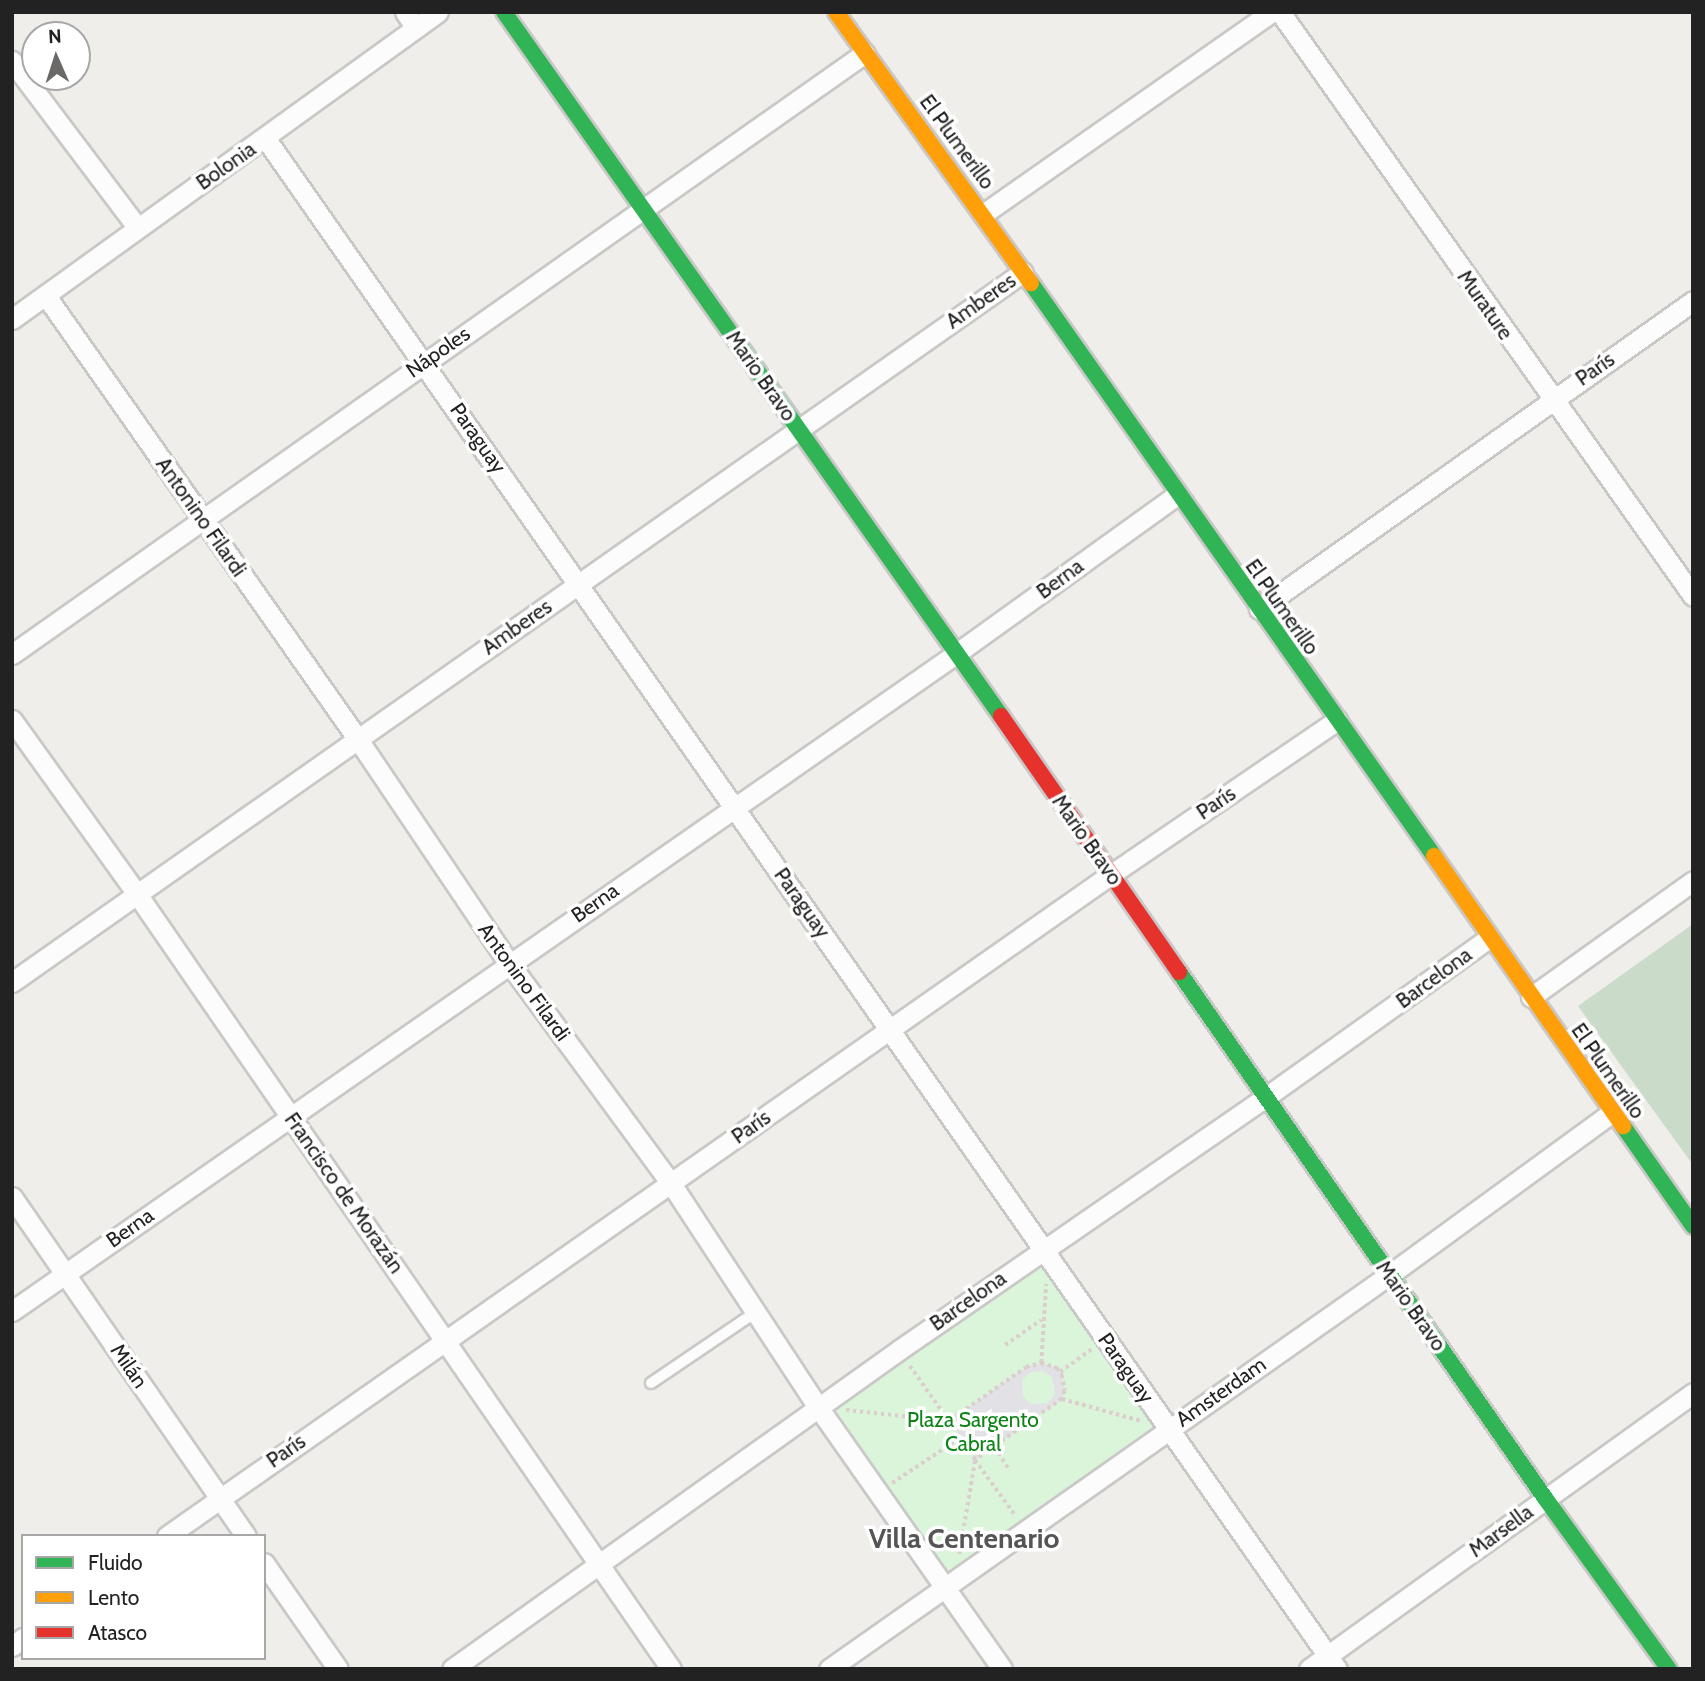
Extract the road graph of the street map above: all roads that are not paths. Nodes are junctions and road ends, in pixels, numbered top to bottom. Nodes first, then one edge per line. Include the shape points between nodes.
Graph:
1 (438, 12) edge
2 (504, 12) edge
3 (836, 12) edge
4 (1271, 12) edge
5 (1280, 12) edge
6 (410, 20) edge
7 (865, 53) junction
8 (12, 61) edge
9 (266, 139) junction
10 (645, 208) junction
11 (983, 214) junction
12 (137, 228) junction
13 (1023, 272) junction
14 (46, 296) junction
15 (1693, 301) edge
16 (12, 319) edge
17 (425, 361) junction
18 (1552, 400) junction
19 (799, 431) junction
20 (1177, 495) junction
21 (203, 519) junction
22 (578, 584) junction
23 (1693, 596) edge
24 (1259, 609) junction
25 (957, 653) junction
26 (12, 654) edge
27 (12, 720) edge
28 (1337, 720) junction
29 (356, 738) junction
30 (735, 807) junction
31 (1111, 875) junction
32 (1693, 881) edge
33 (138, 894) junction
34 (1489, 939) junction
35 (509, 963) junction
36 (12, 982) edge
37 (1531, 997) junction
38 (891, 1031) junction
39 (1266, 1097) junction
40 (1611, 1113) junction
41 (290, 1115) junction
42 (670, 1182) junction
43 (12, 1197) edge
44 (1693, 1226) edge
45 (1047, 1253) junction
46 (66, 1273) junction
47 (1389, 1275) junction
48 (12, 1311) edge
49 (756, 1312) junction
50 (446, 1338) junction
51 (651, 1383) dead end
52 (1693, 1393) edge
53 (818, 1406) junction
54 (1168, 1429) junction
55 (1545, 1498) junction
56 (220, 1499) junction
57 (170, 1534) edge
58 (245, 1534) edge
59 (598, 1564) junction
60 (266, 1566) edge
61 (949, 1583) junction
62 (1332, 1662) edge
63 (338, 1669) edge
64 (452, 1669) edge
65 (671, 1669) edge
66 (829, 1669) edge
67 (1002, 1669) edge
68 (1309, 1669) edge
69 (1669, 1669) edge

1 - 6 street, Bolonia
2 - 10 street, Mario Bravo
3 - 7 street, El Plumerillo
4 - 11 street
5 - 18 street, Murature
6 - 9 street, Bolonia
7 - 10 street, Nápoles
7 - 11 street, El Plumerillo
8 - 12 street
9 - 12 street, Bolonia
9 - 17 street, Paraguay
10 - 17 street, Nápoles
10 - 19 street, Mario Bravo
11 - 13 street, El Plumerillo
12 - 14 street, Bolonia
13 - 19 street, Amberes
13 - 20 street, El Plumerillo
14 - 16 street, Bolonia
14 - 21 street, Antonino Filardi
15 - 18 street, París
17 - 21 street, Nápoles
17 - 22 street, Paraguay
18 - 23 street, Murature
18 - 24 street, París
19 - 22 street, Amberes
19 - 25 street, Mario Bravo
20 - 24 street, El Plumerillo
20 - 25 street, Berna
21 - 26 street, Nápoles
21 - 29 street, Antonino Filardi
22 - 29 street, Amberes
22 - 30 street, Paraguay
24 - 28 street, El Plumerillo
25 - 30 street, Berna
25 - 31 street, Mario Bravo
27 - 33 street, Francisco de Morazán
28 - 31 street, París
28 - 34 street, El Plumerillo
29 - 33 street, Amberes
29 - 35 street, Antonino Filardi
30 - 35 street, Berna
30 - 38 street, Paraguay
31 - 38 street, París
31 - 39 street, Mario Bravo
32 - 37 street
33 - 36 street, Amberes
33 - 41 street, Francisco de Morazán
34 - 37 street, El Plumerillo
34 - 39 street, Barcelona
35 - 41 street, Berna
35 - 42 street, Antonino Filardi
37 - 40 street, El Plumerillo
38 - 42 street, París
38 - 45 street, Paraguay
39 - 45 street, Barcelona
39 - 47 street, Mario Bravo
40 - 44 street, El Plumerillo
40 - 47 street, Amsterdam
41 - 46 street, Berna
41 - 50 street, Francisco de Morazán
42 - 49 street, Antonino Filardi
42 - 50 street, París
43 - 46 street, Milán
45 - 53 street, Barcelona
45 - 54 street, Paraguay
46 - 48 street, Berna
46 - 56 street, Milán
47 - 54 street, Amsterdam
47 - 55 street, Mario Bravo
49 - 51 lane
49 - 53 street, Antonino Filardi
50 - 56 street, París
50 - 59 street, Francisco de Morazán
52 - 55 street, Marsella
53 - 59 street, Barcelona
53 - 61 street, Antonino Filardi
54 - 61 street, Amsterdam
54 - 62 street, Paraguay
55 - 62 street, Marsella
55 - 69 street, Mario Bravo
56 - 57 street, París
56 - 58 street, Milán
59 - 64 street, Barcelona
59 - 65 street, Francisco de Morazán
60 - 63 street
61 - 66 street, Amsterdam
61 - 67 street, Antonino Filardi
62 - 68 street, Marsella

